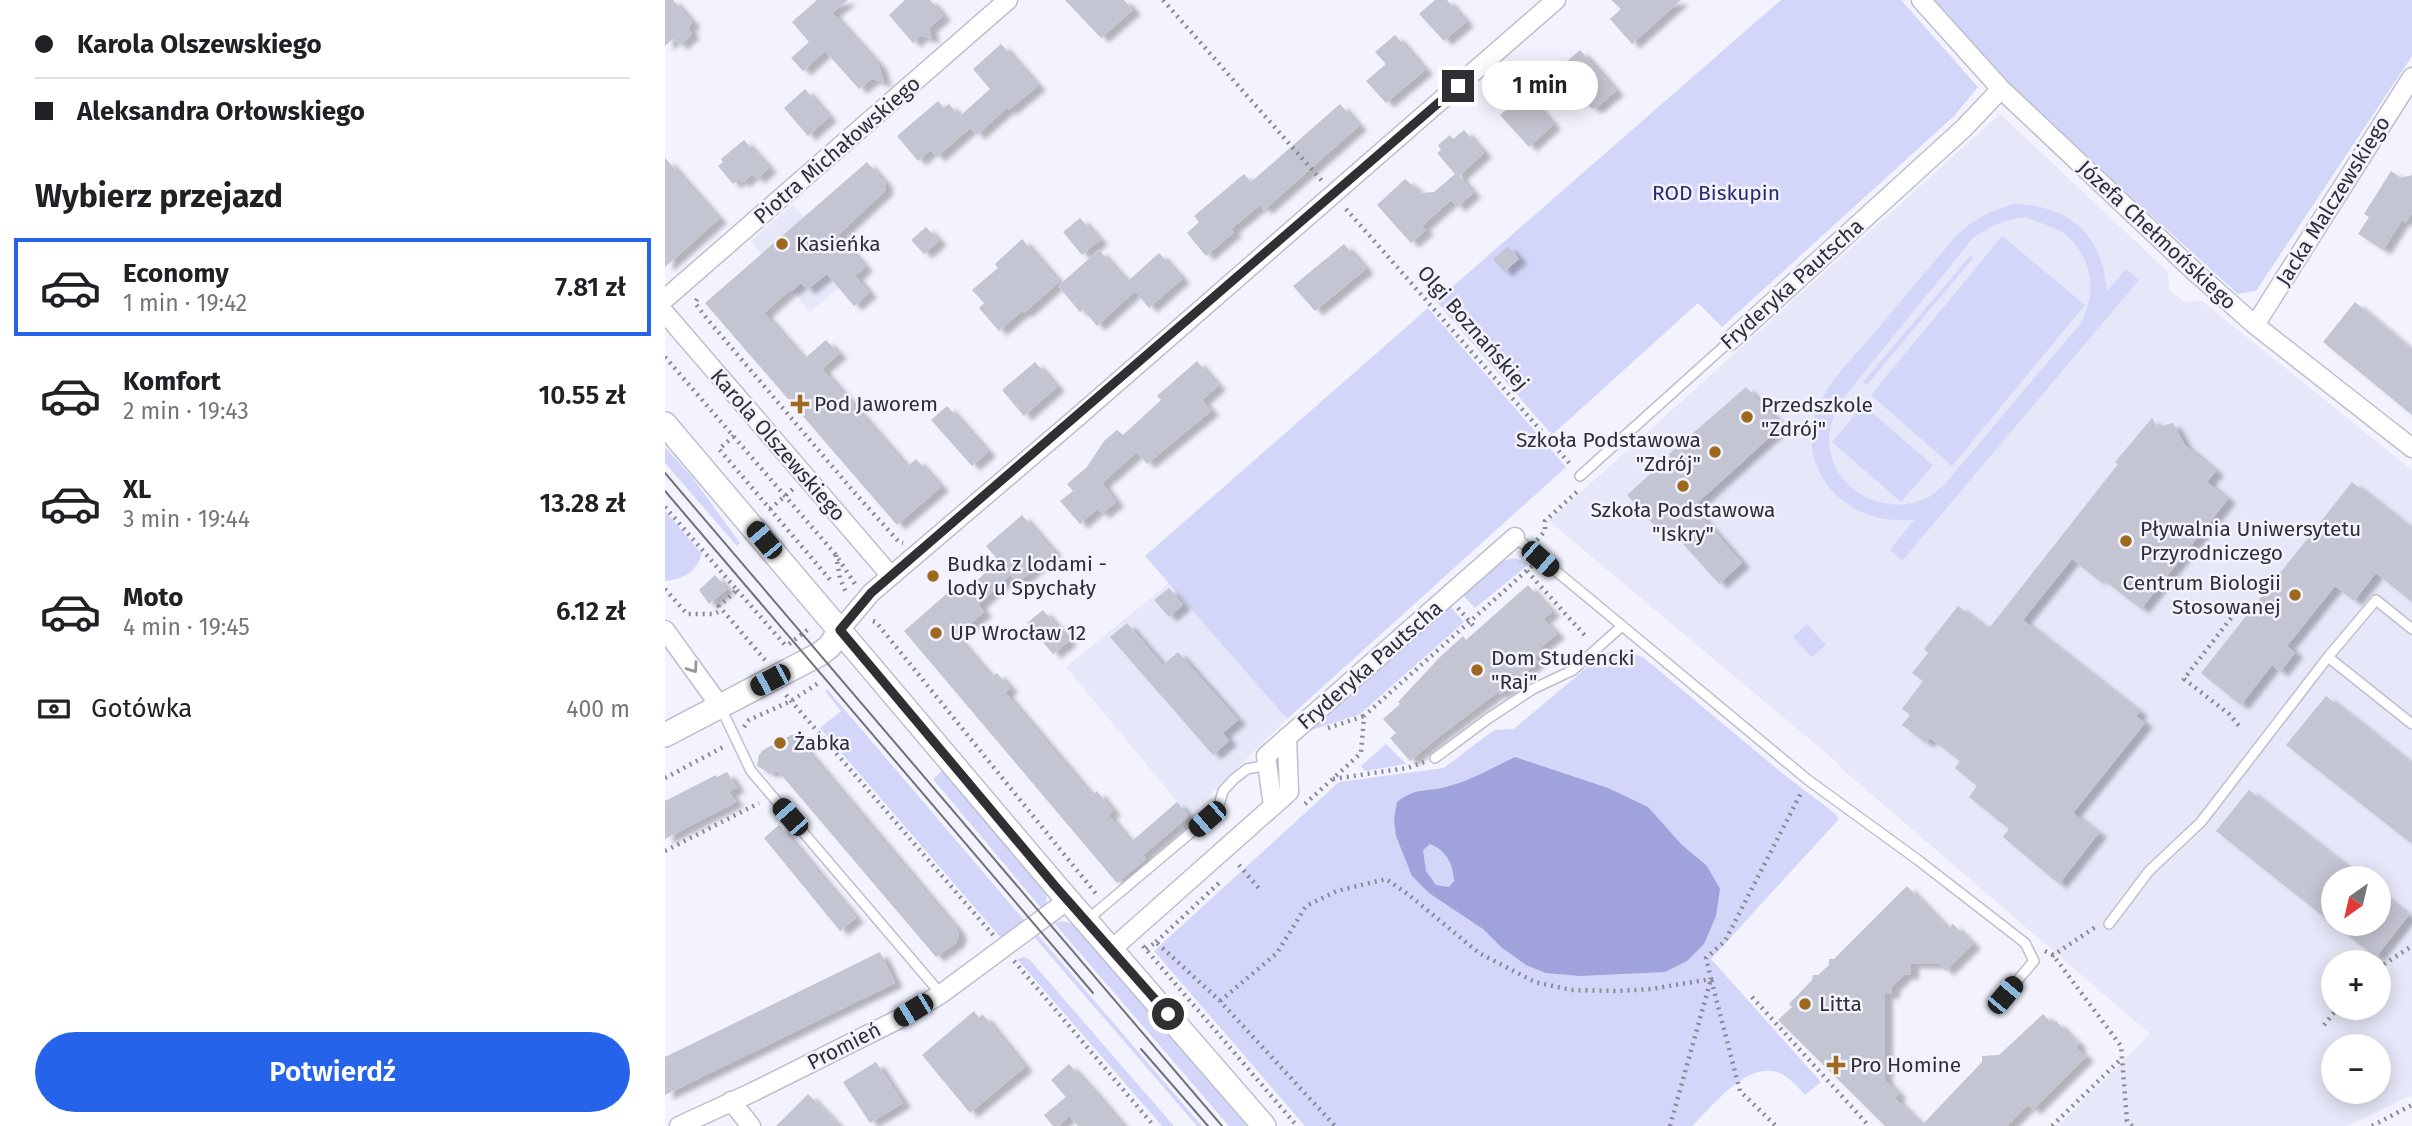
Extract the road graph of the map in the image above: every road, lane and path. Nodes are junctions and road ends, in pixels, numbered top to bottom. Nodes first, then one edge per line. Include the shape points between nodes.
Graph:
1 (1008, 0) edge
2 (1163, 0) edge
3 (1556, 0) edge
4 (1921, 0) edge
5 (2411, 79) edge
6 (2001, 89) junction
7 (1327, 187) dead end
8 (1343, 205) dead end
9 (665, 299) edge
10 (694, 301) dead end
11 (665, 313) edge
12 (2255, 325) junction
13 (1730, 341) joint
14 (666, 359) edge
15 (665, 424) edge
16 (734, 436) junction
17 (2412, 449) edge
18 (1580, 476) junction
19 (786, 496) junction
20 (665, 506) edge
21 (770, 509) junction
22 (1515, 537) joint
23 (899, 542) dead end
24 (1529, 550) junction
25 (837, 555) junction
26 (1540, 559) junction
27 (1527, 571) junction
28 (891, 576) junction
29 (832, 582) dead end
30 (856, 587) dead end
31 (665, 589) edge
32 (737, 590) junction
33 (846, 593) dead end
34 (717, 611) dead end
35 (1463, 613) dead end
36 (2231, 618) dead end
37 (1469, 621) junction
38 (876, 622) dead end
39 (1622, 626) junction
40 (1476, 629) dead end
41 (2412, 629) edge
42 (665, 630) edge
43 (840, 630) junction
44 (786, 646) dead end
45 (1597, 650) junction
46 (2328, 657) junction
47 (770, 666) dead end
48 (829, 675) dead end
49 (783, 691) dead end
50 (791, 701) junction
51 (720, 706) junction
52 (2412, 724) edge
53 (2239, 727) dead end
54 (665, 735) edge
55 (1287, 737) junction
56 (1361, 752) dead end
57 (1435, 758) joint
58 (1267, 765) junction
59 (1332, 779) dead end
60 (1808, 780) junction
61 (772, 796) junction
62 (1273, 806) junction
63 (665, 851) edge
64 (1239, 865) dead end
65 (1261, 891) dead end
66 (1068, 900) junction
67 (1105, 905) junction
68 (1086, 920) junction
69 (2109, 924) joint
70 (998, 943) dead end
71 (2025, 943) junction
72 (2412, 946) edge
73 (1111, 949) junction
74 (1009, 955) dead end
75 (2053, 955) junction
76 (2391, 960) edge
77 (1711, 979) junction
78 (941, 993) junction
79 (2005, 995) dead end
80 (1752, 997) dead end
81 (1220, 1001) junction
82 (2328, 1020) edge
83 (2324, 1025) dead end
84 (2122, 1057) junction
85 (731, 1101) junction
86 (2412, 1105) edge
87 (679, 1126) edge
88 (751, 1126) edge
89 (1154, 1126) edge
90 (1264, 1126) edge
91 (1297, 1126) edge
92 (1335, 1126) edge
93 (1670, 1126) edge
94 (1776, 1126) edge
95 (1869, 1126) edge
96 (2052, 1126) edge
97 (2132, 1126) edge
98 (2372, 1126) edge

1 - 9 street, Piotra Michałowskiego
2 - 7 path
3 - 28 street
4 - 6 street, Józefa Chełmońskiego
5 - 12 street, Jacka Malczewskiego
6 - 12 street, Józefa Chełmońskiego
6 - 13 street, Fryderyka Pautscha
8 - 18 path, Olgi Boznańskiej
10 - 23 path
11 - 28 street, Karola Olszewskiego
12 - 17 street, Józefa Chełmońskiego
13 - 18 lane, Fryderyka Pautscha
14 - 16 path
15 - 43 street
16 - 19 path
16 - 21 path via 719,449
18 - 24 path via 1587,483 1545,521 1545,531
19 - 21 path
19 - 25 path
20 - 32 path
21 - 29 path
22 - 24 lane
22 - 55 street, Fryderyka Pautscha
24 - 26 lane
25 - 30 path via 845,576
25 - 33 path
26 - 27 path
26 - 39 lane
27 - 37 path
27 - 45 path
28 - 43 street
31 - 34 path via 687,614
32 - 44 path
32 - 47 path via 719,607
35 - 37 path
36 - 53 path via 2184,679
37 - 40 path
37 - 56 path via 1364,716
38 - 67 path
39 - 45 lane
39 - 60 lane
41 - 46 lane via 2376,600
42 -> 51 street
43 - 51 street via 820,654
43 - 66 street
45 - 57 lane
46 - 52 lane
46 - 69 lane via 2201,822 2149,871
48 - 50 path
49 - 50 path
50 - 70 path
51 - 54 street
51 - 61 lane via 751,771
55 - 58 street, Fryderyka Pautscha via 1266,757
55 - 62 street, Fryderyka Pautscha via 1289,792
57 - 59 path via 1407,768
58 - 62 street
58 - 67 lane via 1247,769 1234,779 1207,819
60 - 71 lane
60 - 77 path via 1725,941 1706,958
61 - 63 path
61 - 78 lane
62 - 73 street, Fryderyka Pautscha
64 - 65 path
66 - 68 street
66 - 78 street, Promień
67 - 68 lane
68 - 73 street
69 - 75 path via 2096,926
71 - 75 path
71 - 79 lane via 2034,961
72 - 76 path
73 - 90 street
74 - 89 path
75 - 84 path via 2121,1046
77 - 81 path via 1618,991 1535,982 1479,953 1386,879 1337,891 1307,906 1277,953
77 - 93 path
77 - 94 path via 1740,1091
78 - 85 street, Promień
80 - 95 path
81 - 91 path via 1156,942 1146,950
81 - 92 path
82 - 83 path
84 - 96 path
84 - 97 path via 2127,1122
85 - 87 street, Promień
85 - 88 street
86 - 98 path

